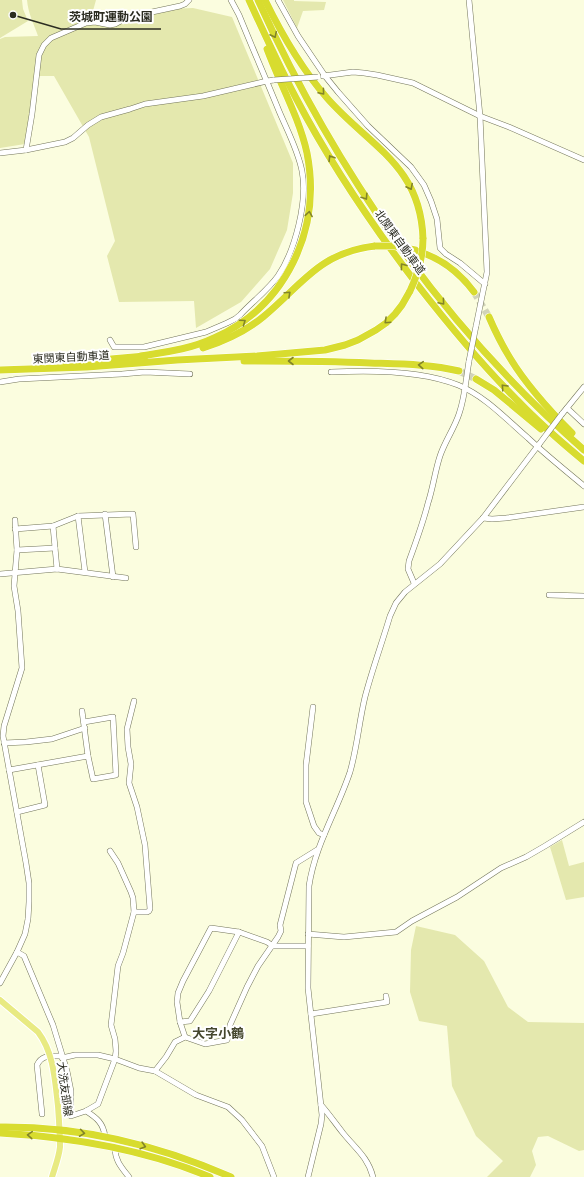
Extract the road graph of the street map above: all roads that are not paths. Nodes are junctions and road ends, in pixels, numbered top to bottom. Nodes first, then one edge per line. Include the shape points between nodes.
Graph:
1 (189, 0) edge
2 (231, 0) edge
3 (248, 0) edge
4 (258, 0) edge
5 (265, 0) edge
6 (278, 0) edge
7 (469, 0) edge
8 (325, 76) junction
9 (267, 81) junction
10 (480, 116) junction
11 (26, 150) junction
12 (0, 153) edge
13 (584, 160) edge
14 (485, 284) junction
15 (474, 292) tunnel mouth
16 (489, 316) tunnel mouth
17 (110, 340) dead end
18 (142, 360) junction
19 (0, 367) edge
20 (0, 370) edge
21 (331, 372) dead end
22 (459, 372) tunnel mouth
23 (190, 374) dead end
24 (476, 379) tunnel mouth
25 (0, 382) edge
26 (584, 387) edge
27 (465, 388) junction
28 (567, 408) junction
29 (584, 424) edge
30 (584, 444) edge
31 (539, 445) junction
32 (584, 450) edge
33 (584, 461) edge
34 (584, 465) edge
35 (584, 486) edge
36 (584, 507) edge
37 (105, 514) junction
38 (78, 516) junction
39 (483, 518) junction
40 (15, 520) dead end
41 (53, 526) junction
42 (15, 529) junction
43 (136, 547) dead end
44 (55, 548) junction
45 (17, 550) junction
46 (57, 570) junction
47 (85, 572) junction
48 (16, 573) junction
49 (0, 574) edge
50 (113, 577) junction
51 (126, 578) dead end
52 (414, 584) junction
53 (549, 595) dead end
54 (584, 596) edge
55 (134, 701) dead end
56 (313, 707) dead end
57 (82, 711) dead end
58 (84, 725) junction
59 (4, 743) junction
60 (88, 756) junction
61 (38, 765) junction
62 (9, 770) junction
63 (17, 812) junction
64 (584, 822) edge
65 (324, 835) junction
66 (317, 850) junction
67 (110, 851) dead end
68 (134, 912) junction
69 (239, 932) junction
70 (308, 934) junction
71 (273, 946) junction
72 (308, 946) junction
73 (17, 952) junction
74 (0, 983) edge
75 (386, 996) dead end
76 (0, 1000) edge
77 (310, 1014) junction
78 (180, 1022) junction
79 (185, 1037) junction
80 (50, 1057) junction
81 (62, 1057) junction
82 (114, 1059) junction
83 (155, 1071) junction
84 (98, 1104) junction
85 (321, 1105) junction
86 (86, 1111) junction
87 (42, 1114) dead end
88 (96, 1117) junction
89 (0, 1127) edge
90 (60, 1130) junction
91 (0, 1133) edge
92 (105, 1136) junction
93 (60, 1138) junction
94 (115, 1148) junction
95 (52, 1177) edge
96 (129, 1177) edge
97 (210, 1177) edge
98 (231, 1177) edge
99 (274, 1177) edge
100 (308, 1177) edge
101 (373, 1177) edge

1 - 11 street via 180,6 138,14 114,24 86,23 51,38 39,55
2 - 9 street
18 -> 3 highway via 198,345 241,324 278,288 301,245 310,197 307,153 297,121
33 -> 3 highway, 北関東自動車道 via 522,405 485,366 398,259 318,137 296,99
4 -> 32 highway, 北関東自動車道 via 318,120 366,199 392,236 434,292 492,359 530,400
5 -> 18 highway, bridge via 292,50 316,85 346,118 381,149 402,172 411,187 422,221 421,262 416,277 402,305 386,323 367,335 341,346 285,354
6 - 8 street
7 - 10 street
8 - 9 street, bridge
8 - 10 street via 358,72 413,83
8 - 14 street via 358,116 401,156 418,176 431,201 440,248
9 - 11 street via 203,96 145,104 101,117 65,142
9 - 17 street via 298,157 303,178 299,226 293,246 278,275 235,320 215,329 144,347 114,347
10 - 13 street
10 - 14 street via 488,272
11 - 12 street
14 - 27 street, bridge
18 -> 15 highway, bridge via 190,351 244,330 264,316 324,263 352,250 395,246 427,254 444,262 462,277
16 - 30 highway via 521,375 555,416
18 - 19 highway, 東関東自動車道
18 - 20 highway, 東関東自動車道 via 33,370
22 -> 18 highway via 430,366 360,362
21 - 27 street via 369,370 400,373 436,378
23 - 25 street via 145,372
24 - 34 highway via 494,390
26 - 28 street
27 - 31 street via 480,397
27 - 52 street via 461,409 441,453 409,561 408,569
28 - 29 street
28 - 31 street, bridge
31 - 35 street
31 - 39 street
36 - 39 street via 506,518
37 - 38 street
37 - 43 street via 133,514
37 - 50 street
38 - 41 street
38 - 47 street
39 - 52 street via 440,564
40 - 42 street
41 - 42 street
41 - 44 street
42 - 45 street
44 - 45 street
44 - 46 street
45 - 48 street
46 - 47 street
46 - 48 street
47 - 50 street
48 - 49 street
48 - 59 street via 14,586 22,668 4,726
50 - 51 street
52 - 65 street via 401,597 390,616 366,694 346,784
53 - 54 street
55 - 68 street via 127,729 131,764 129,783 145,845 150,909 146,912
56 - 65 street via 306,765 306,802 314,826
57 - 58 street
58 - 59 street via 52,739
58 - 60 street
58 - 60 street via 113,717 116,775 93,779
59 - 62 street
60 - 61 street
61 - 62 street
61 - 63 street via 44,805
62 - 63 street
63 - 73 street via 29,902 27,926
64 - 70 street via 396,932 344,937
65 - 66 street
66 - 70 street via 309,886
66 - 71 street via 296,863 280,925 281,931
67 - 68 street via 132,892
68 - 82 street via 118,966 111,1025 116,1046
69 - 71 street
69 - 78 street via 209,991 190,1021
69 - 78 street via 211,928 178,993
70 - 72 street
71 - 72 street
71 - 79 street via 246,988 230,1025 227,1040 205,1044
72 - 77 street
73 - 74 street
73 - 81 street via 24,956 54,1025
75 - 77 street via 387,1002
76 - 80 main road, 大洗友部線 via 38,1032
77 - 85 street
78 - 79 street
79 - 83 street via 175,1042
80 - 81 street
80 - 87 street via 41,1058 38,1065
80 - 90 main road, 大洗友部線 via 56,1082
81 - 82 street via 98,1055
81 - 86 street via 71,1092 71,1116
82 - 83 street
82 - 84 street
83 - 99 street via 196,1095 232,1110 262,1146
84 - 86 street
84 - 88 street
85 - 100 street via 321,1124
85 - 101 street via 360,1151
86 - 88 street
88 - 92 street via 104,1128
89 - 90 highway
90 -> 92 highway
90 - 93 main road, 大洗友部線
93 -> 91 highway
92 -> 98 highway via 189,1160
93 - 94 highway
93 - 95 main road, 大洗友部線
94 - 96 street via 115,1155 121,1168
94 - 97 highway via 149,1156

